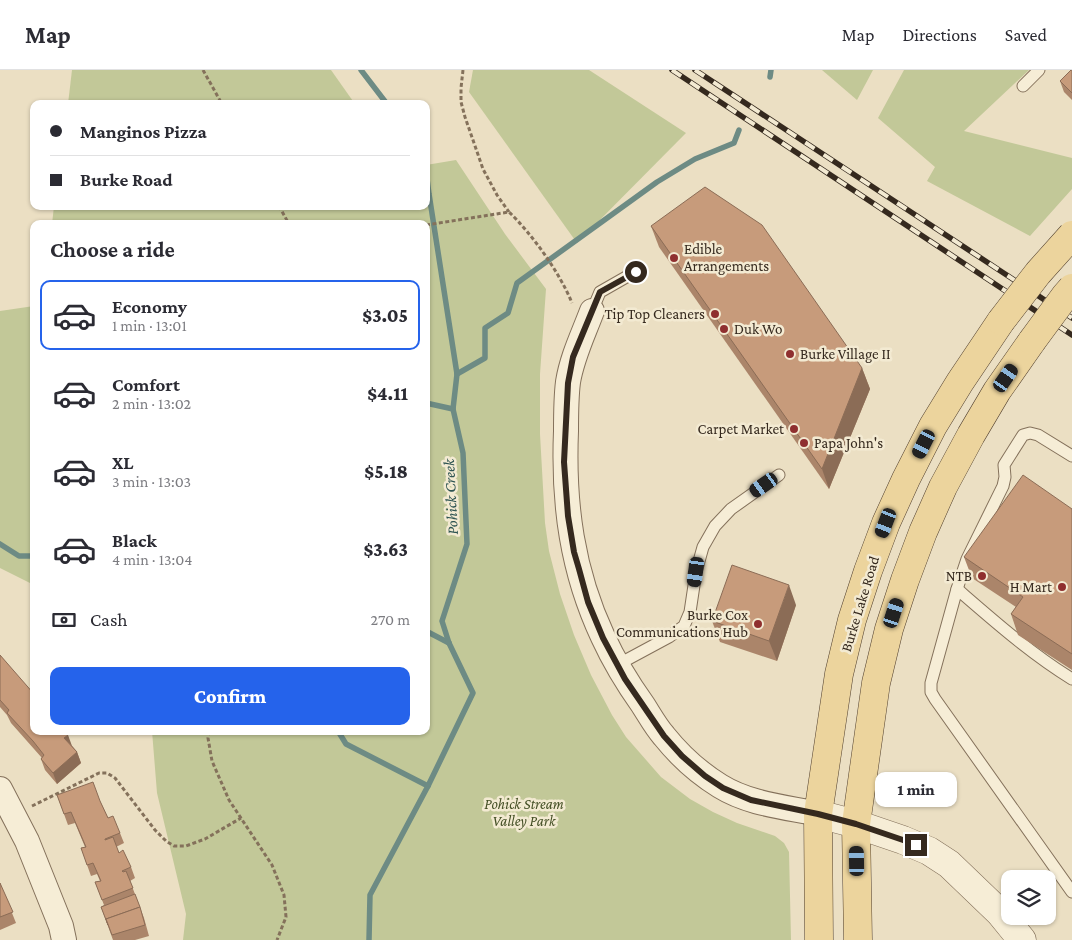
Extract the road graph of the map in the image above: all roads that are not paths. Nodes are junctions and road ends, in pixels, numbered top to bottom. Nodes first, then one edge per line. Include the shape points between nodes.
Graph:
1 (1040, 70) edge
2 (1023, 86) dead end
3 (1072, 235) edge
4 (636, 272) dead end
5 (1072, 288) edge
6 (592, 312) joint
7 (1072, 456) edge
8 (779, 475) dead end
9 (957, 589) junction
10 (618, 665) junction
11 (1072, 679) edge
12 (0, 789) edge
13 (818, 814) junction
14 (856, 824) junction
15 (1072, 892) edge
16 (64, 940) edge
17 (820, 940) edge
18 (858, 940) edge
19 (1022, 940) edge

1 - 2 lane
3 - 13 main road, Burke Lake Road, bridge via 1002,321 960,382 933,426 886,523 852,620 839,674
4 - 6 lane via 600,292
5 - 14 main road, bridge via 997,391 943,487 923,532 889,629 876,683
6 - 10 street via 573,357 568,383 564,462 574,552 588,602
7 - 9 lane via 1038,435 1023,435 1004,465 1003,486 967,559
8 - 10 lane via 731,508 715,526 703,547 690,612 684,626
9 - 11 lane via 1009,634
9 - 15 lane via 931,683 934,699
10 - 13 street via 664,736 705,776 751,800
12 - 16 street via 27,841
13 - 14 street
13 - 17 main road, Burke Lake Road
14 - 18 main road
14 - 19 street via 903,840 949,864 1000,913

